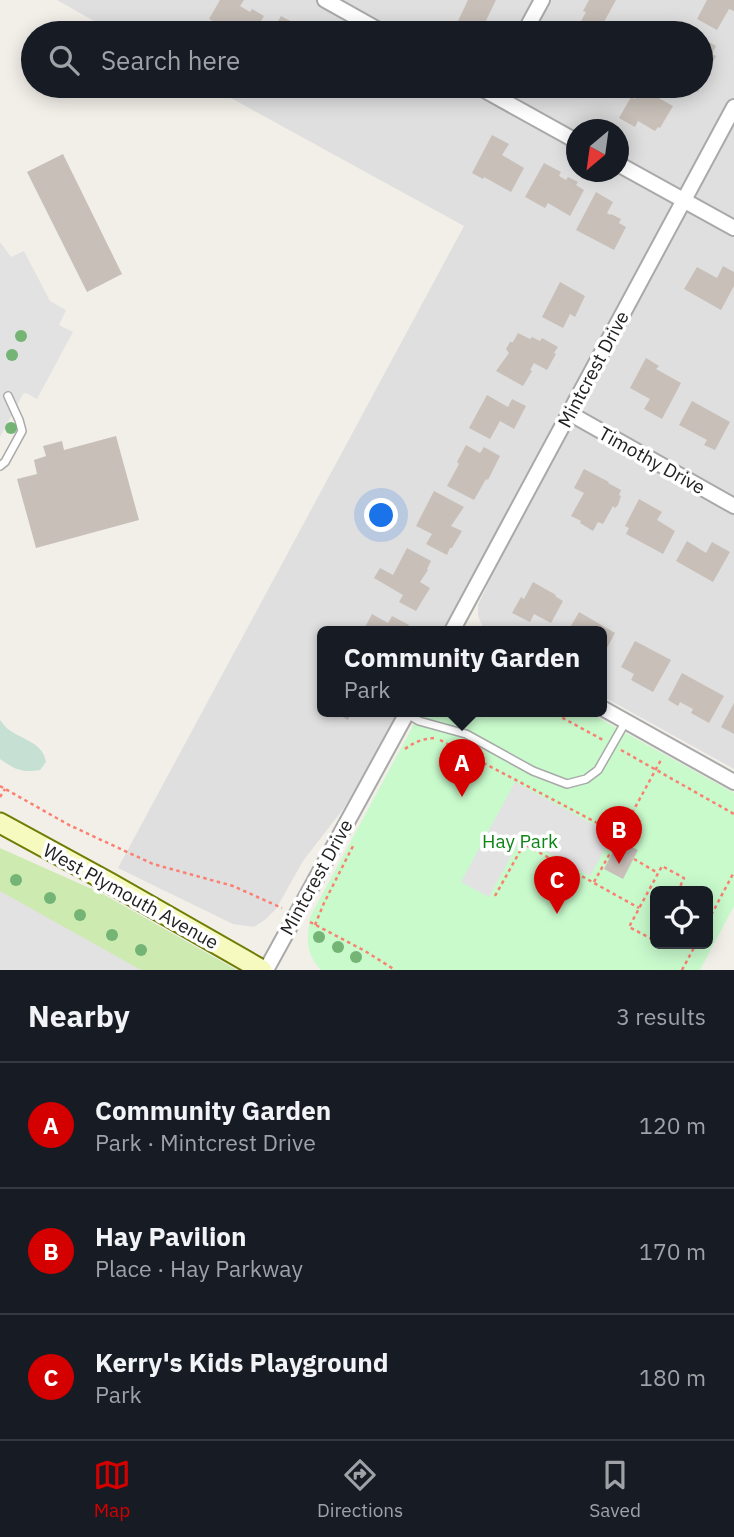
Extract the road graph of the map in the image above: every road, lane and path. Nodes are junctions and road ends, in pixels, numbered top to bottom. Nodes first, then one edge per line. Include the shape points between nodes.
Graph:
1 (325, 0) edge
2 (542, 0) edge
3 (363, 21) edge
4 (531, 21) edge
5 (506, 98) edge
6 (734, 107) edge
7 (566, 135) edge
8 (629, 170) edge
9 (684, 200) junction
10 (734, 228) edge
11 (8, 396) dead end
12 (569, 413) junction
13 (0, 466) edge
14 (734, 506) edge
15 (459, 626) edge
16 (607, 711) edge
17 (404, 717) edge
18 (414, 717) edge
19 (561, 717) edge
20 (626, 721) junction
21 (611, 745) junction
22 (669, 746) junction
23 (402, 751) dead end
24 (655, 770) junction
25 (734, 782) edge
26 (0, 786) edge
27 (5, 789) junction
28 (0, 797) edge
29 (734, 814) edge
30 (0, 823) edge
31 (620, 835) junction
32 (634, 859) dead end
33 (734, 872) edge
34 (658, 873) junction
35 (594, 883) junction
36 (680, 886) edge
37 (495, 896) dead end
38 (639, 908) junction
39 (713, 912) edge
40 (295, 915) junction
41 (650, 938) edge
42 (693, 949) edge
43 (264, 970) edge
44 (396, 970) edge
45 (681, 970) edge

1 - 3 street
2 - 4 street
5 - 7 street
6 - 9 street, Mintcrest Drive
8 - 9 street
9 - 10 street
9 - 12 street, Mintcrest Drive
11 - 13 lane via 22,431
12 - 14 street, Timothy Drive
12 - 15 street, Mintcrest Drive
16 - 20 street
17 - 40 street, Mintcrest Drive
18 - 21 lane via 466,734 533,771 567,783 586,779 598,770
19 - 21 path
20 - 21 lane
20 - 22 street
21 - 24 path
22 - 24 path
22 - 25 street
23 - 31 path via 422,739 435,738
24 - 29 path
24 - 31 path
26 - 27 path
27 - 28 path
27 - 40 path via 153,864 233,886
30 - 43 main road, West Plymouth Avenue
31 - 35 path
32 - 34 path
33 - 39 path
34 - 36 path via 662,866 684,878
34 - 38 path
35 - 37 path via 524,844
35 - 38 path
38 - 41 path via 629,927
40 - 43 street, Mintcrest Drive
40 - 44 path
42 - 45 path

